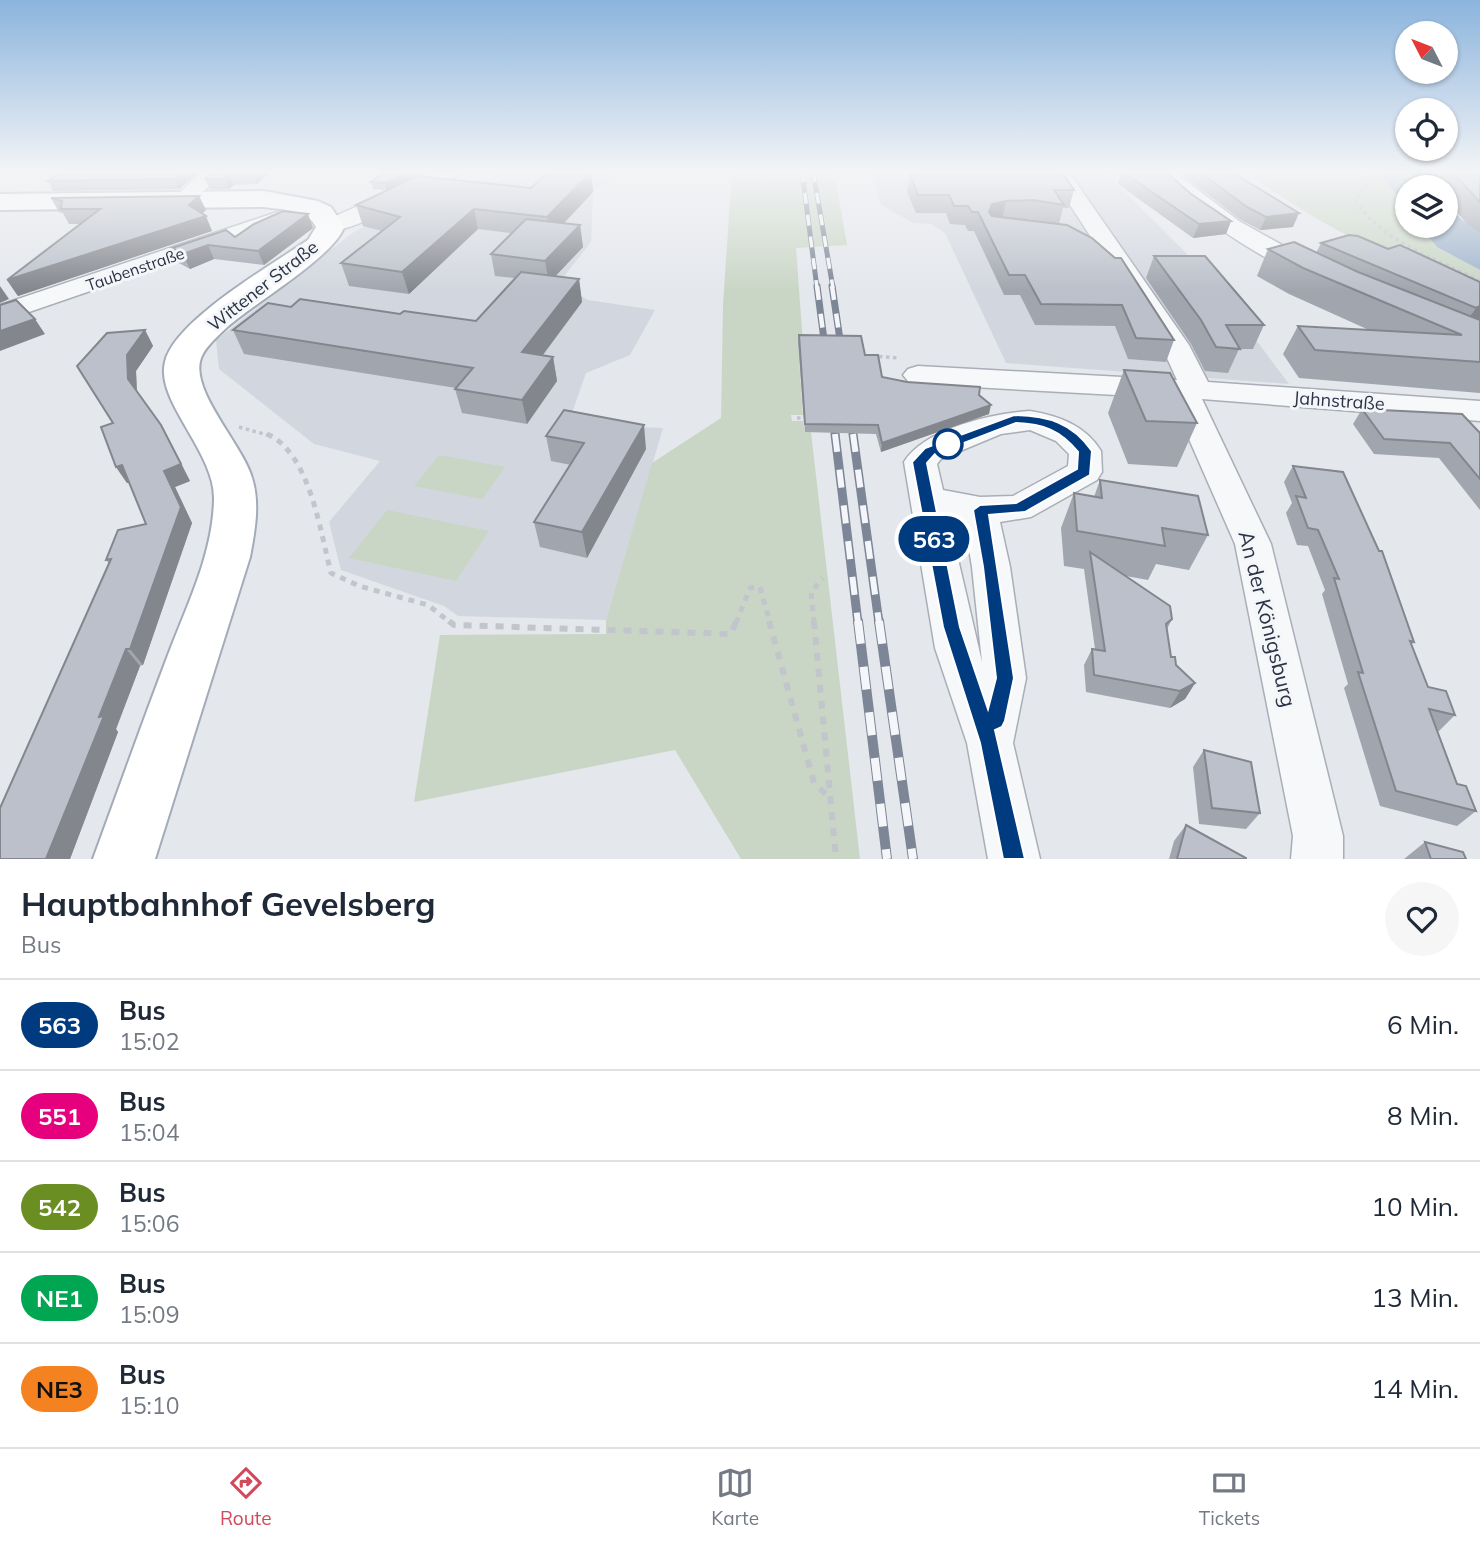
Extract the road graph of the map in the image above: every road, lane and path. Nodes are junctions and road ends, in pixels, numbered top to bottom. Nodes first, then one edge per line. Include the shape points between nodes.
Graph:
1 (297, 211) edge
2 (317, 211) edge
3 (365, 211) edge
4 (1085, 211) edge
5 (1210, 211) edge
6 (1362, 211) edge
7 (330, 227) junction
8 (1077, 239) edge
9 (1327, 279) edge
10 (1480, 281) edge
11 (1151, 308) junction
12 (0, 314) edge
13 (862, 356) edge
14 (909, 366) joint
15 (1189, 390) junction
16 (1467, 410) edge
17 (797, 418) dead end
18 (805, 418) edge
19 (205, 423) junction
20 (1480, 439) edge
21 (927, 499) junction
22 (980, 510) junction
23 (823, 578) dead end
24 (990, 743) junction
25 (829, 797) junction
26 (124, 859) edge
27 (836, 859) edge
28 (1014, 859) edge
29 (1317, 859) edge

1 - 12 street, Taubenstraße
2 - 7 main road, Wittener Straße
3 - 7 street
4 - 11 street
5 - 9 street
6 - 10 path via 1386,233
7 - 19 main road, Wittener Straße via 318,246 226,312 186,349 181,362 184,387
8 - 11 street via 1103,256 1135,305
11 - 15 street via 1175,345
13 - 14 path
14 - 15 street, Jahnstraße via 995,380
15 - 16 street, Jahnstraße
15 - 29 street, An der Königsburg via 1253,544 1318,836
16 - 20 street
17 - 18 path
19 - 25 path via 244,427 275,437 291,451 312,502 331,573 359,586 428,605 454,625 731,634 750,588 760,587 814,783
19 - 26 main road, Wittener Straße via 231,469 235,498 232,529 211,605
21 - 22 street
21 - 22 street via 920,462 930,451 1014,419 1044,420 1073,436 1085,451 1085,472 1055,490 1019,508
21 - 24 street via 956,648
22 - 24 street via 1005,678
23 - 25 path via 811,592
24 - 28 street
25 - 27 path

